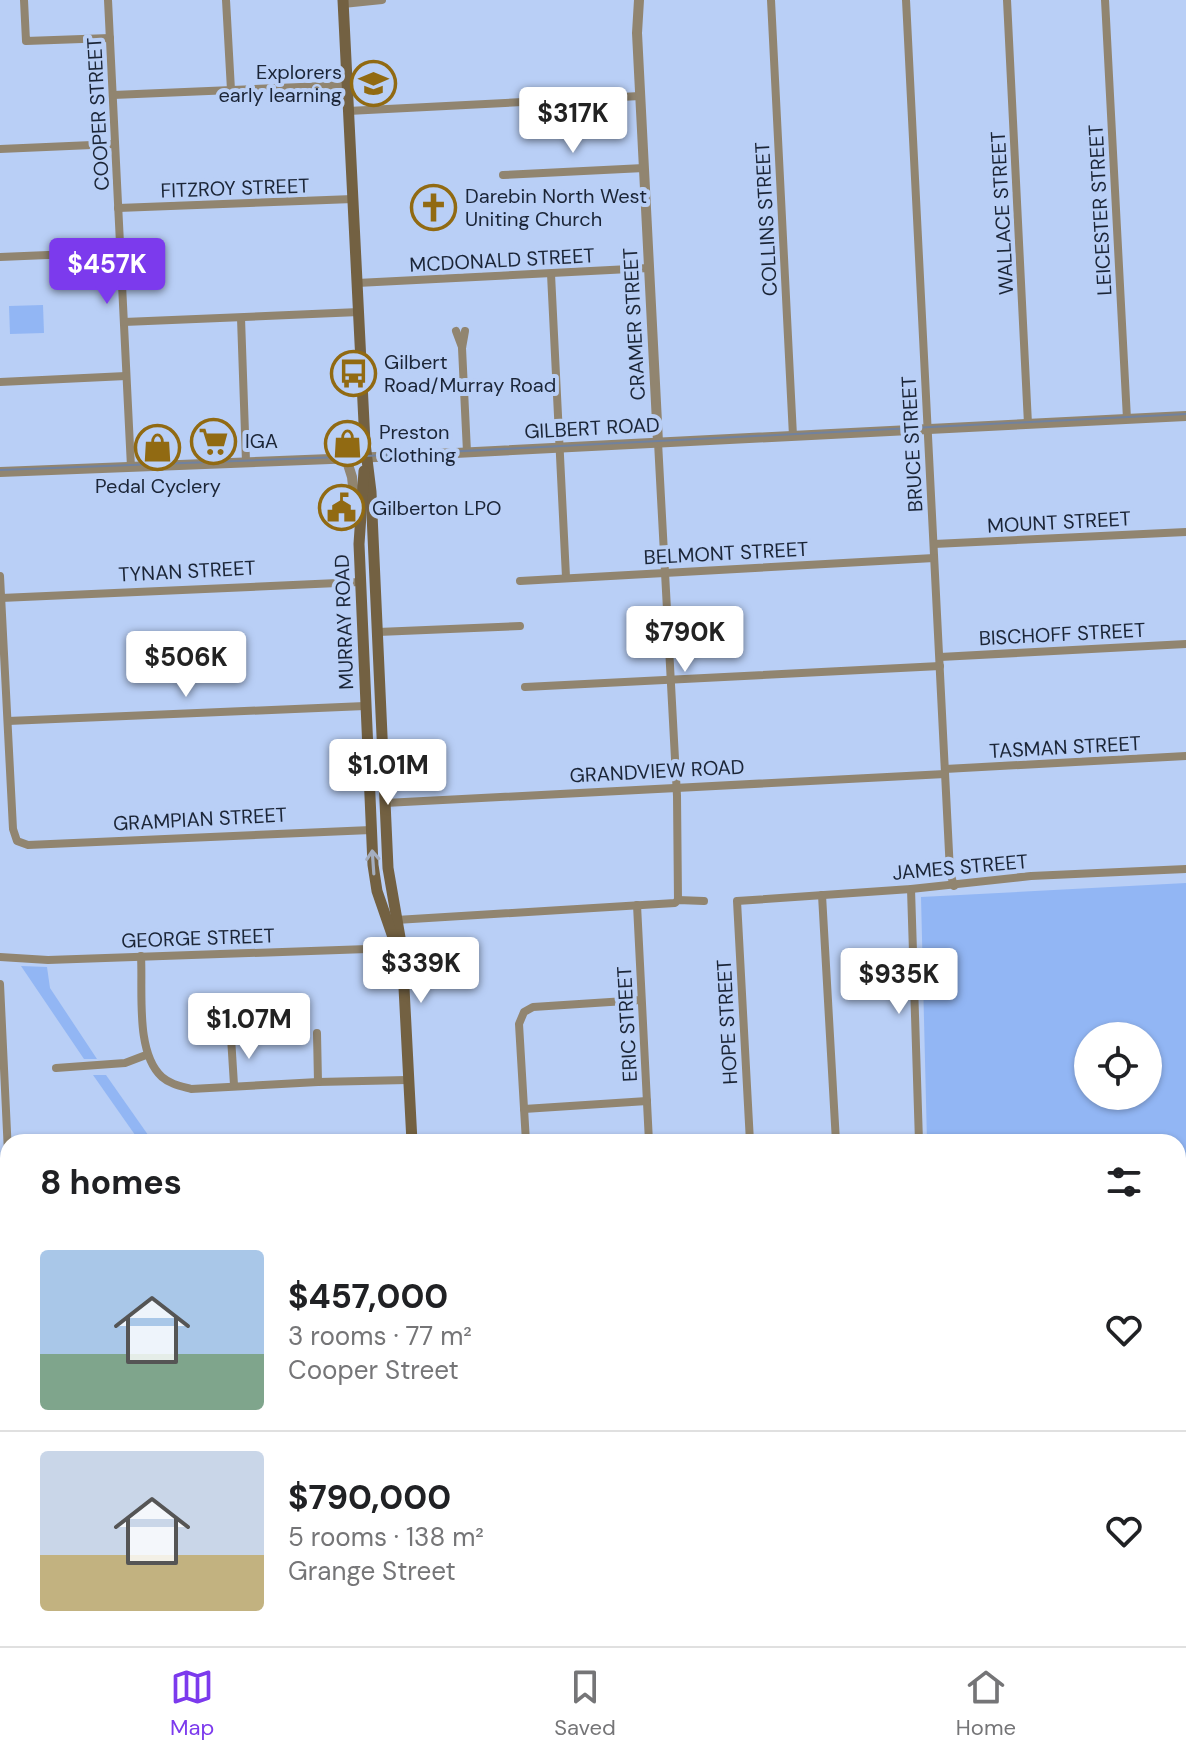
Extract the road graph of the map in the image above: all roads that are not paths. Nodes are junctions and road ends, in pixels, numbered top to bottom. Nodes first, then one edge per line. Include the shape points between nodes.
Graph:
1 (24, 0) edge
2 (108, 0) edge
3 (226, 0) edge
4 (382, 0) edge
5 (636, 0) edge
6 (771, 0) edge
7 (906, 0) edge
8 (1007, 0) edge
9 (1105, 0) edge
10 (343, 2) edge
11 (110, 38) junction
12 (347, 85) junction
13 (231, 90) junction
14 (113, 95) junction
15 (640, 96) junction
16 (348, 111) junction
17 (115, 144) junction
18 (0, 149) edge
19 (644, 168) junction
20 (503, 175) dead end
21 (353, 199) junction
22 (118, 208) junction
23 (120, 252) junction
24 (0, 257) edge
25 (649, 268) junction
26 (551, 274) junction
27 (357, 283) junction
28 (359, 312) junction
29 (241, 318) junction
30 (124, 322) junction
31 (461, 331) dead end
32 (126, 376) junction
33 (0, 382) edge
34 (1186, 416) edge
35 (1127, 419) junction
36 (1028, 424) junction
37 (927, 429) junction
38 (793, 436) junction
39 (658, 442) junction
40 (560, 447) junction
41 (467, 452) junction
42 (346, 458) junction
43 (366, 459) junction
44 (246, 462) junction
45 (131, 467) junction
46 (0, 472) edge
47 (1186, 532) edge
48 (359, 544) junction
49 (934, 544) junction
50 (934, 558) junction
51 (665, 571) junction
52 (0, 576) edge
53 (566, 577) junction
54 (375, 581) junction
55 (520, 581) dead end
56 (360, 582) junction
57 (1, 598) edge
58 (520, 626) dead end
59 (378, 632) junction
60 (362, 633) junction
61 (1186, 644) edge
62 (940, 661) junction
63 (669, 679) junction
64 (525, 687) dead end
65 (381, 705) junction
66 (365, 706) junction
67 (8, 721) junction
68 (1186, 756) edge
69 (945, 771) junction
70 (676, 788) junction
71 (385, 803) junction
72 (370, 804) junction
73 (386, 829) junction
74 (371, 830) junction
75 (1186, 869) edge
76 (954, 886) junction
77 (911, 889) junction
78 (822, 895) junction
79 (678, 900) junction
80 (704, 901) dead end
81 (737, 901) joint
82 (637, 905) junction
83 (396, 920) junction
84 (396, 948) junction
85 (141, 956) junction
86 (0, 957) edge
87 (402, 970) junction
88 (0, 984) edge
89 (641, 1000) junction
90 (317, 1033) dead end
91 (231, 1037) dead end
92 (146, 1055) junction
93 (56, 1068) dead end
94 (407, 1080) junction
95 (318, 1082) junction
96 (234, 1085) junction
97 (647, 1101) junction
98 (524, 1109) junction
99 (7, 1134) edge
100 (411, 1134) edge
101 (526, 1134) edge
102 (649, 1134) edge
103 (750, 1134) edge
104 (836, 1134) edge
105 (919, 1134) edge

1 - 11 street via 26,41
2 - 11 street, COOPER STREET
3 - 13 street
4 - 10 street
5 - 15 street, CRAMER STREET
6 - 38 street, COLLINS STREET
7 - 37 street, BRUCE STREET
8 - 36 street, WALLACE STREET
9 - 35 street, LEICESTER STREET
10 - 12 main road, MURRAY ROAD
11 - 14 street, COOPER STREET
12 - 13 street
12 - 16 main road, MURRAY ROAD
13 - 14 street
14 - 17 street, COOPER STREET
15 - 16 street
15 - 19 street, CRAMER STREET
16 - 21 main road, MURRAY ROAD
17 - 18 street
17 - 22 street, COOPER STREET
19 - 20 street
19 - 25 street, CRAMER STREET
21 - 22 street, FITZROY STREET
21 - 27 main road, MURRAY ROAD
22 - 23 street, COOPER STREET
23 - 24 street
23 - 30 street, COOPER STREET
25 - 26 street, MCDONALD STREET
25 - 39 street, CRAMER STREET
26 - 27 street, MCDONALD STREET
26 - 40 street
27 - 28 main road, MURRAY ROAD
28 - 29 street
28 - 43 main road, MURRAY ROAD
29 - 30 street
29 - 44 street
30 - 32 street, COOPER STREET
31 - 41 street
32 - 33 street
32 - 45 street, COOPER STREET
34 - 35 street, GILBERT ROAD
35 - 36 street, GILBERT ROAD
36 - 37 street, GILBERT ROAD
37 - 38 street, GILBERT ROAD
37 - 49 street, BRUCE STREET
38 - 39 street, GILBERT ROAD
39 - 40 street, GILBERT ROAD
39 - 51 street, CRAMER STREET
40 - 41 street, GILBERT ROAD
40 - 53 street
41 - 43 street, GILBERT ROAD
42 - 43 street, GILBERT ROAD
42 - 44 street, GILBERT ROAD
42 - 48 street
43 - 48 main road, MURRAY ROAD
43 - 54 main road, MURRAY ROAD
44 - 45 street, GILBERT ROAD
45 - 46 street, GILBERT ROAD
47 - 49 street, MOUNT STREET
48 - 56 main road, MURRAY ROAD
49 - 50 street, BRUCE STREET
50 - 51 street, BELMONT STREET
50 - 62 street, BRUCE STREET
51 - 53 street, BELMONT STREET
51 - 63 street, CRAMER STREET
52 - 57 street
53 - 55 street, BELMONT STREET
54 - 56 main road, TYNAN STREET
54 - 59 main road, MURRAY ROAD
56 - 57 street, TYNAN STREET
56 - 60 main road, MURRAY ROAD
57 - 67 street
58 - 59 street
59 - 60 main road
59 - 65 main road, MURRAY ROAD
60 - 66 main road, MURRAY ROAD
61 - 62 street, BISCHOFF STREET
62 - 63 street, BISCHOFF STREET
62 - 69 street, BRUCE STREET
63 - 64 street, BISCHOFF STREET
63 - 70 street, CRAMER STREET
65 - 66 main road
65 - 71 main road, MURRAY ROAD
66 - 67 street
66 - 72 main road, MURRAY ROAD
67 - 74 street, GRAMPIAN STREET via 13,829 17,841 28,845
68 - 69 street, TASMAN STREET
69 - 70 street, GRANDVIEW ROAD
69 - 76 street, BRUCE STREET
70 - 71 street, GRANDVIEW ROAD
70 - 79 street, CRAMER STREET
71 - 72 main road, GRANDVIEW ROAD
71 - 73 main road, MURRAY ROAD
72 - 74 main road, MURRAY ROAD
73 - 74 main road, GRAMPIAN STREET
73 - 83 main road, MURRAY ROAD
84 -> 74 main road, MURRAY ROAD via 374,878
75 - 76 street, JAMES STREET via 1031,876
76 - 77 street, JAMES STREET
77 - 78 street, JAMES STREET
77 - 105 street
78 - 81 street, JAMES STREET
78 - 104 street
79 - 80 street
79 - 82 street
81 - 103 street, HOPE STREET
82 - 83 street
82 - 89 street, ERIC STREET
83 - 87 main road, MURRAY ROAD
84 - 85 street, GEORGE STREET
84 - 87 main road, MURRAY ROAD
85 - 86 street, GEORGE STREET
85 - 92 street
87 - 94 main road, MURRAY ROAD
88 - 99 street
89 - 97 street, ERIC STREET
89 - 98 street via 533,1007 524,1012 519,1024
90 - 95 street
91 - 96 street
92 - 93 street via 125,1063
92 - 96 street via 172,1084 191,1089
94 - 95 street
94 - 100 main road, MURRAY ROAD
95 - 96 street
97 - 98 street
97 - 102 street, ERIC STREET
98 - 101 street

